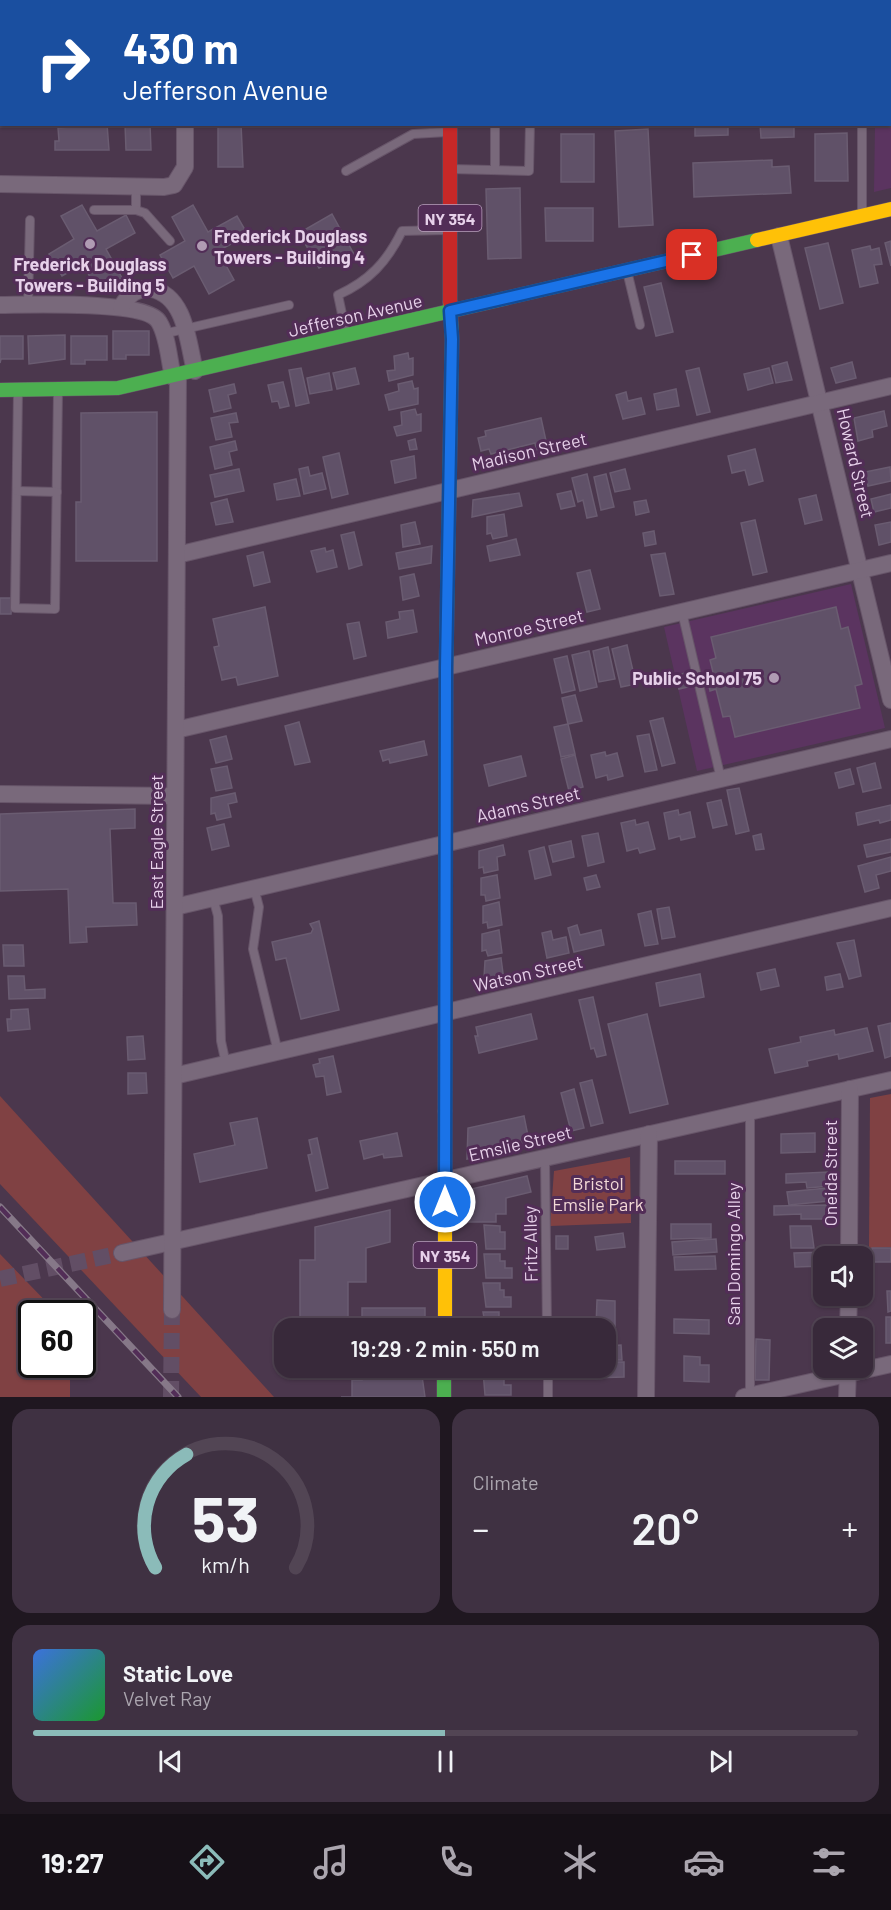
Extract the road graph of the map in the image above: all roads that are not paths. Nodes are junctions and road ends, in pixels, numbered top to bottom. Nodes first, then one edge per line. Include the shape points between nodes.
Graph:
1 (185, 126) edge
2 (495, 126) edge
3 (530, 126) edge
4 (862, 126) edge
5 (450, 128) edge
6 (451, 169) junction
7 (495, 170) junction
8 (346, 171) dead end
9 (0, 184) edge
10 (136, 187) junction
11 (891, 209) edge
12 (94, 210) dead end
13 (136, 210) junction
14 (862, 216) junction
15 (30, 220) dead end
16 (449, 230) junction
17 (779, 236) junction
18 (170, 242) dead end
19 (627, 270) junction
20 (0, 305) edge
21 (28, 305) junction
22 (290, 305) dead end
23 (121, 307) junction
24 (450, 311) junction
25 (640, 325) dead end
26 (185, 329) junction
27 (163, 334) junction
28 (347, 336) junction
29 (195, 371) junction
30 (175, 376) junction
31 (891, 386) edge
32 (0, 390) edge
33 (18, 391) junction
34 (58, 391) junction
35 (822, 403) junction
36 (450, 490) junction
37 (17, 491) junction
38 (57, 492) junction
39 (177, 555) junction
40 (891, 563) edge
41 (861, 570) junction
42 (682, 612) junction
43 (446, 667) junction
44 (891, 700) edge
45 (176, 730) junction
46 (891, 739) edge
47 (721, 779) junction
48 (0, 794) edge
49 (176, 796) junction
50 (446, 843) junction
51 (254, 888) junction
52 (213, 898) junction
53 (175, 907) junction
54 (891, 908) edge
55 (446, 1012) junction
56 (278, 1052) junction
57 (226, 1064) junction
58 (174, 1076) junction
59 (891, 1080) edge
60 (850, 1089) junction
61 (750, 1111) junction
62 (649, 1134) junction
63 (545, 1158) junction
64 (445, 1180) junction
65 (173, 1241) junction
66 (849, 1246) edge
67 (122, 1253) tunnel mouth
68 (172, 1310) tunnel mouth
69 (444, 1318) edge
70 (547, 1318) edge
71 (891, 1364) edge
72 (873, 1367) edge
73 (444, 1378) edge
74 (548, 1378) edge
75 (821, 1378) edge
76 (848, 1378) edge
77 (444, 1397) edge
78 (548, 1397) edge
79 (646, 1397) edge
80 (748, 1397) edge
81 (847, 1397) edge

1 - 10 street via 185,167 174,185
2 - 7 lane
3 - 7 lane via 529,171
4 - 14 lane
5 - 6 main road, NY 354
5 - 8 lane via 412,134
6 - 7 lane
6 - 16 main road, NY 354
9 - 10 street
10 - 13 lane
11 - 14 main road, Jefferson Avenue
12 - 13 lane
13 - 18 lane via 145,213
14 - 17 main road, Jefferson Avenue
15 - 21 lane
16 - 24 main road, NY 354
16 - 28 lane via 402,231 378,270 360,285 338,295
17 - 19 main road, Jefferson Avenue
17 - 35 street, Howard Street
19 - 24 main road, Jefferson Avenue
19 - 25 lane
20 - 21 street, East Eagle Street
21 - 23 street, East Eagle Street
22 - 26 lane
23 - 26 street via 135,292 159,291 178,309
23 - 27 street, East Eagle Street via 150,314 159,322
24 - 28 main road, Jefferson Avenue
24 - 36 main road, NY 354
26 - 27 lane
26 - 29 street
27 - 30 street, East Eagle Street
28 - 29 main road, Jefferson Avenue
29 - 30 main road, Jefferson Avenue
30 - 34 main road, Jefferson Avenue via 107,390
30 - 39 street, East Eagle Street
31 - 35 street, Madison Street
32 - 33 main road, Jefferson Avenue
33 - 34 main road, Jefferson Avenue
33 - 37 lane
34 - 38 lane
35 - 36 street, Madison Street
35 - 41 street, Howard Street
36 - 39 street, Madison Street
36 - 43 main road, NY 354
37 - 38 lane
37 - 38 lane via 15,608 55,609
39 - 45 street, East Eagle Street
40 - 41 street, Monroe Street
41 - 42 street, Monroe Street
41 - 44 street, Howard Street
42 - 43 street, Monroe Street
42 - 47 lane
43 - 45 street, Monroe Street
43 - 50 main road, NY 354
45 - 49 street, East Eagle Street
46 - 47 street, Adams Street
47 - 50 street, Adams Street
48 - 49 street
49 - 53 street, East Eagle Street
50 - 51 street, Adams Street
50 - 55 main road, NY 354
51 - 52 street, Adams Street
51 - 56 lane via 259,908 254,949
52 - 53 street, Adams Street
52 - 57 lane via 218,916 221,1041
53 - 58 street, East Eagle Street
54 - 55 street, Watson Street
55 - 56 street, Watson Street
55 - 64 main road, NY 354
56 - 57 street, Watson Street
57 - 58 street, Watson Street
58 - 65 street, East Eagle Street
59 - 60 street, Emslie Street
60 - 61 street, Emslie Street
60 - 66 street, Oneida Street
61 - 62 street, Emslie Street
61 - 80 lane, San Domingo Alley
62 - 63 street, Emslie Street
62 - 79 street
63 - 64 street, Emslie Street
63 - 70 lane, Fritz Alley
64 - 65 street, Emslie Street
64 - 69 main road, NY 354
65 - 67 street, Emslie Street
65 - 68 street, East Eagle Street
71 - 72 street
73 - 77 main road
74 - 78 lane
75 - 80 street
76 - 81 street

